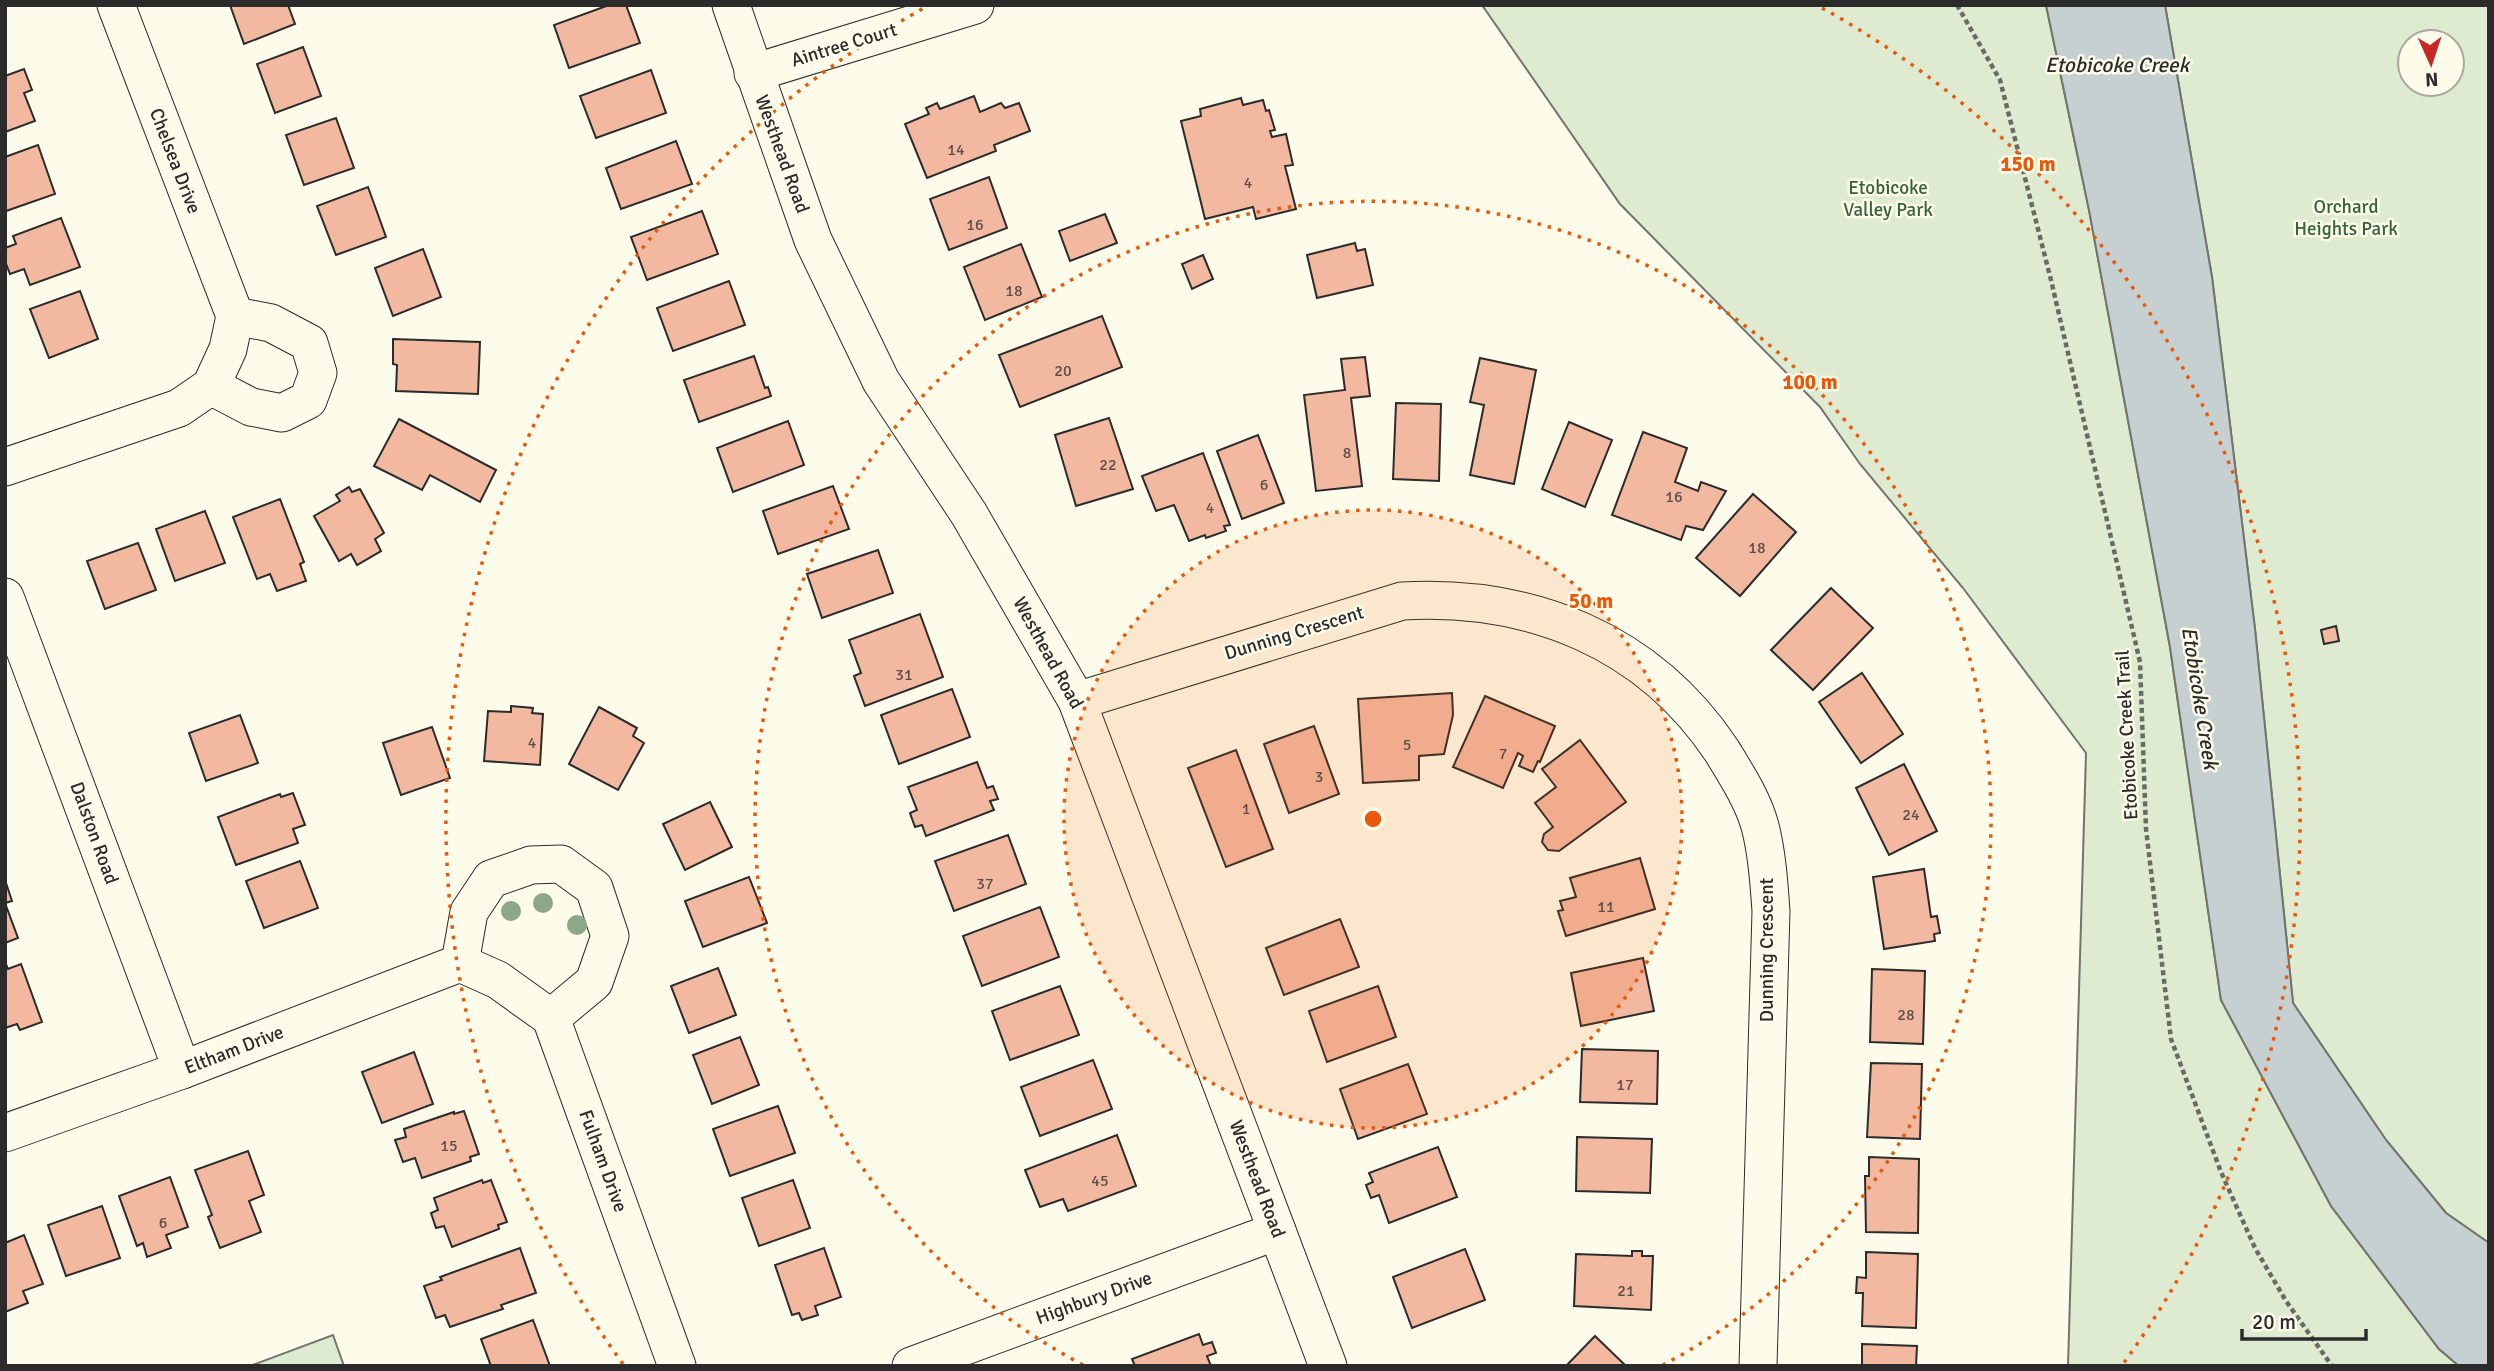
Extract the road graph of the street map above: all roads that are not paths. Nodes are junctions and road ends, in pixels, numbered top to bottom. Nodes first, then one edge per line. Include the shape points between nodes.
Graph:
1 (116, 5) edge
2 (731, 5) edge
3 (975, 5) edge
4 (753, 73) junction
5 (235, 316) junction
6 (211, 386) junction
7 (5, 467) edge
8 (5, 597) edge
9 (1077, 701) junction
10 (460, 963) junction
11 (551, 1018) junction
12 (182, 1070) junction
13 (5, 1133) edge
14 (1277, 1231) junction
15 (677, 1366) edge
16 (911, 1366) edge
17 (1328, 1366) edge
18 (1758, 1366) edge

1 - 5 street, Chelsea Drive
2 - 4 street, Westhead Road
3 - 4 street, Aintree Court
4 - 9 street, Westhead Road via 813,240 881,382 969,514
5 - 6 street via 228,349
5 - 6 street via 271,323 309,343 318,373 308,400 282,413 251,407
6 - 7 street via 179,408
8 - 12 street, Dalston Road
9 - 14 street, Westhead Road
9 - 18 street, Dunning Crescent via 1390,604 1434,599 1499,605 1561,622 1620,652 1671,691 1694,714 1732,767 1760,826 1768,872 1771,911
10 - 11 street via 498,980
10 - 11 street via 469,912 491,878 531,865 561,864 594,888 610,936 594,982
10 - 12 street, Eltham Drive
11 - 15 street, Fulham Drive
12 - 13 street, Eltham Drive
14 - 16 street, Highbury Drive
14 - 17 street, Westhead Road

